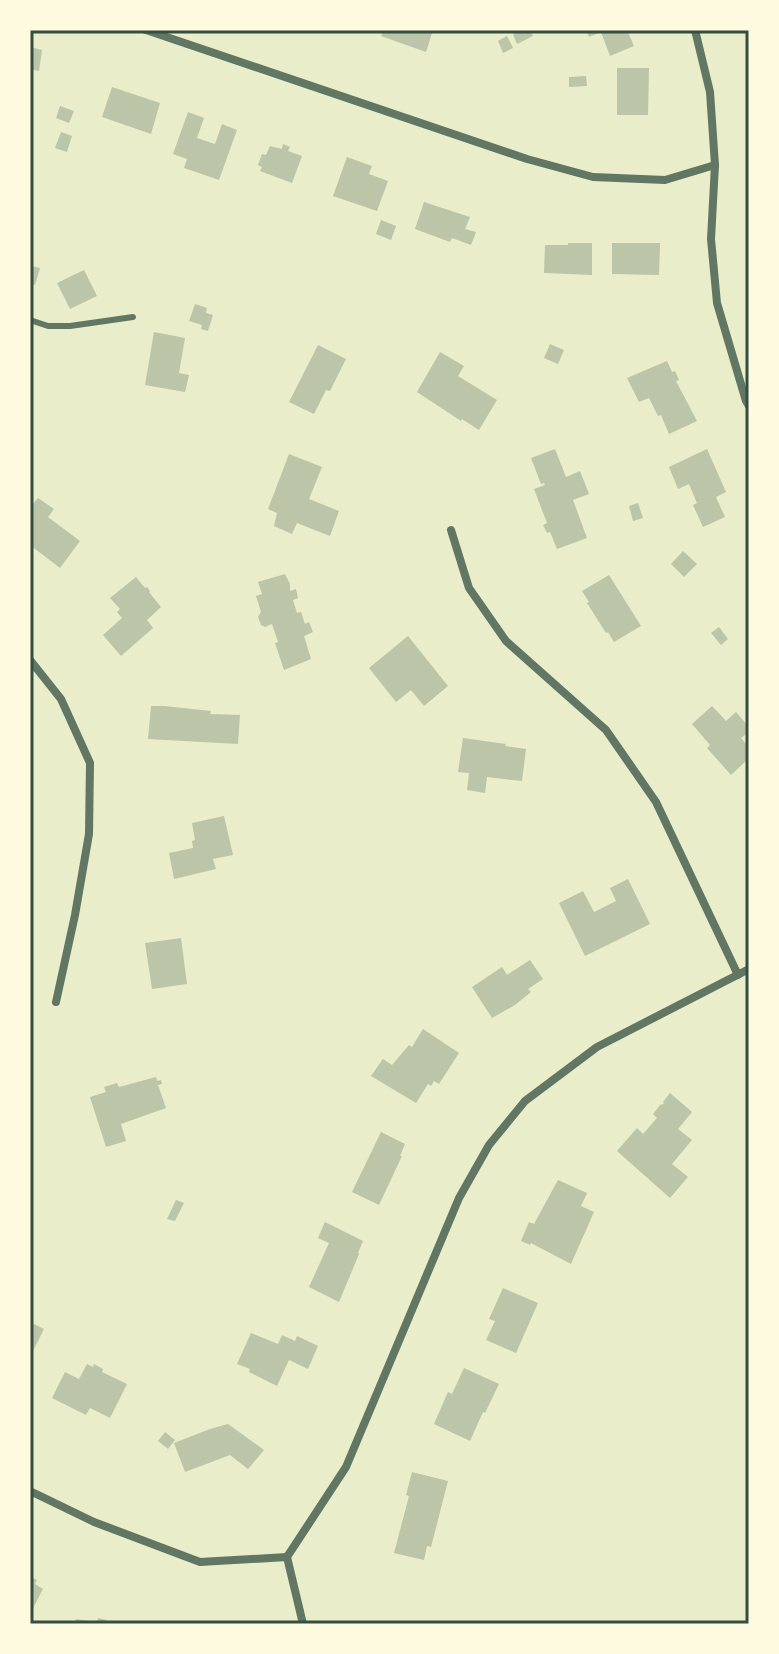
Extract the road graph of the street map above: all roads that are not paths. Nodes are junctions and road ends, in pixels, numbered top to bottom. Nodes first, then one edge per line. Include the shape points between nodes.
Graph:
1 (146, 30) edge
2 (695, 30) edge
3 (715, 165) junction
4 (133, 317) dead end
5 (30, 320) edge
6 (749, 406) edge
7 (451, 530) dead end
8 (30, 660) edge
9 (749, 969) edge
10 (738, 975) junction
11 (56, 1002) dead end
12 (30, 1491) edge
13 (287, 1557) junction
14 (303, 1624) edge

1 - 3 street via 593,177 665,180
2 - 3 street via 710,92
3 - 6 street via 711,239 717,303
4 - 5 lane via 70,326
7 - 10 street via 469,588 506,641 606,730 656,802
8 - 11 street via 61,699 90,763 89,834
9 - 10 street
10 - 13 street via 597,1047 525,1101 489,1145 459,1198 346,1467
12 - 13 street via 200,1562
13 - 14 street

